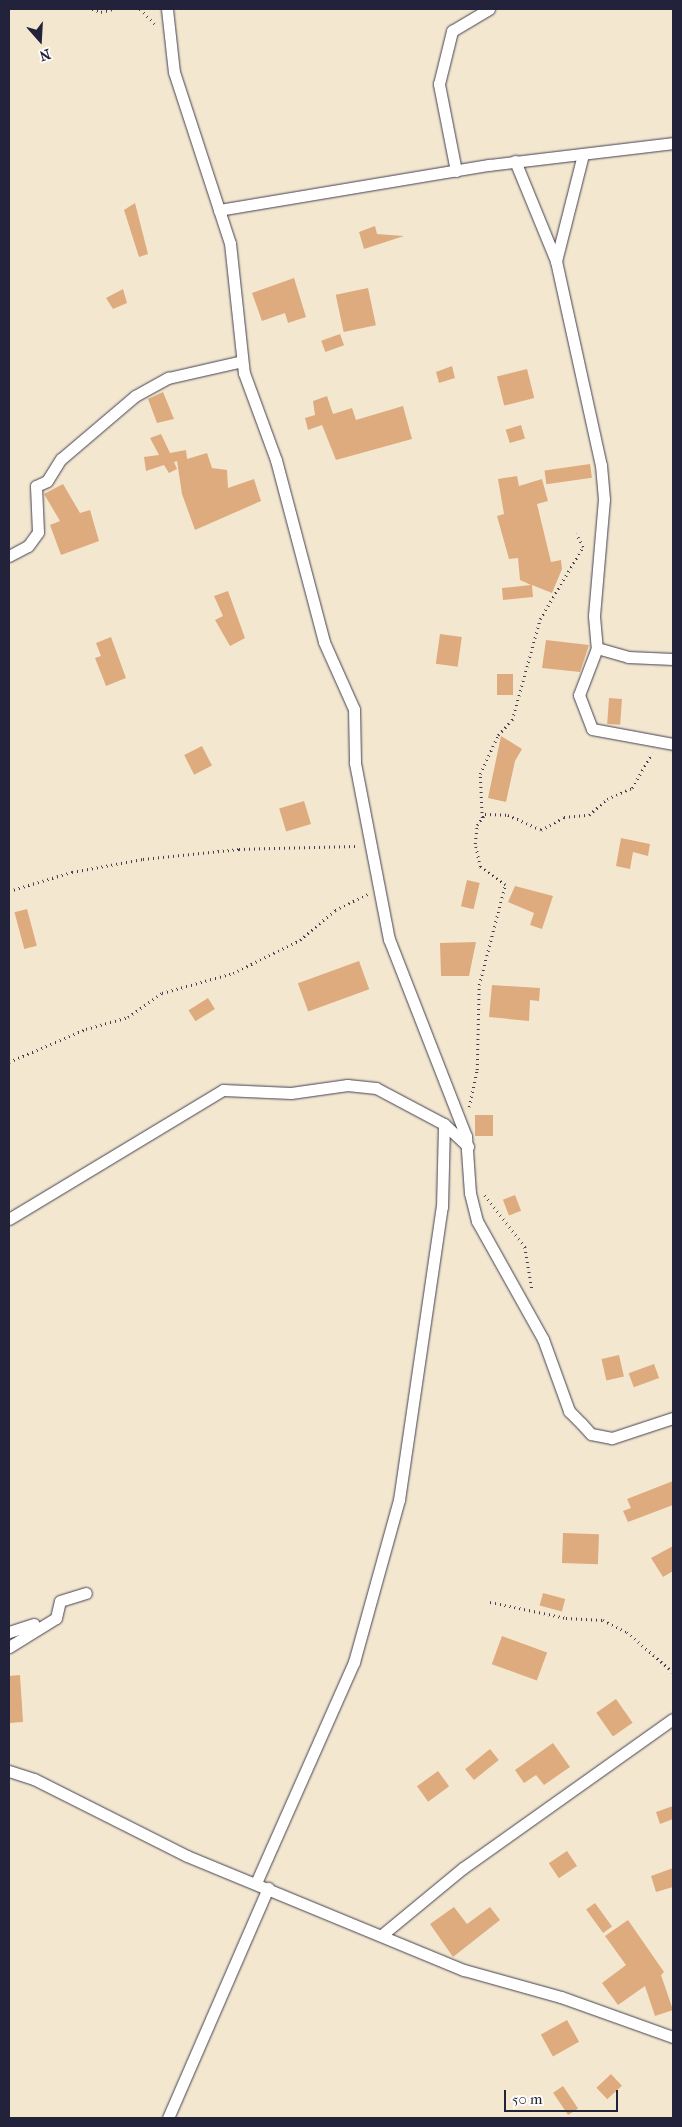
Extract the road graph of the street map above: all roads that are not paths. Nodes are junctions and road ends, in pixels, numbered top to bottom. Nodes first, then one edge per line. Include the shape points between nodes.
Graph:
1 (167, 9) edge
2 (489, 9) edge
3 (673, 142) edge
4 (583, 154) junction
5 (515, 162) junction
6 (456, 171) junction
7 (219, 210) junction
8 (556, 262) junction
9 (242, 361) junction
10 (9, 556) edge
11 (597, 648) junction
12 (673, 659) edge
13 (673, 744) edge
14 (444, 1124) junction
15 (468, 1146) junction
16 (9, 1219) edge
17 (673, 1418) edge
18 (86, 1593) dead end
19 (34, 1624) dead end
20 (9, 1632) edge
21 (9, 1647) edge
22 (673, 1719) edge
23 (9, 1771) edge
24 (256, 1883) junction
25 (268, 1888) junction
26 (383, 1934) junction
27 (673, 2037) edge
28 (168, 2118) edge

1 - 7 street via 174,72
2 - 6 street via 452,31 439,84
3 - 4 street
4 - 5 street
4 - 8 street
5 - 6 street
5 - 8 street
6 - 7 street
7 - 9 street via 235,278
8 - 11 street via 601,465 604,499 594,616
9 - 10 street via 168,378 135,396 61,459 47,481 36,486 38,532 28,546
9 - 15 street via 276,460 324,642 354,709 355,763 377,889 398,968
11 - 12 street via 628,657
11 - 13 street via 579,695 584,718 592,729
14 - 15 street
14 - 16 street via 376,1088 347,1085 291,1093 223,1090
14 - 24 street via 442,1207 399,1500 354,1662
15 - 17 street via 469,1176 481,1233 531,1316 569,1410 591,1434 612,1438
18 - 21 street via 60,1601 56,1618
19 - 20 street
22 - 26 street via 463,1868
23 - 24 street
24 - 25 street
25 - 26 street
25 - 28 street
26 - 27 street via 464,1970 561,1997

